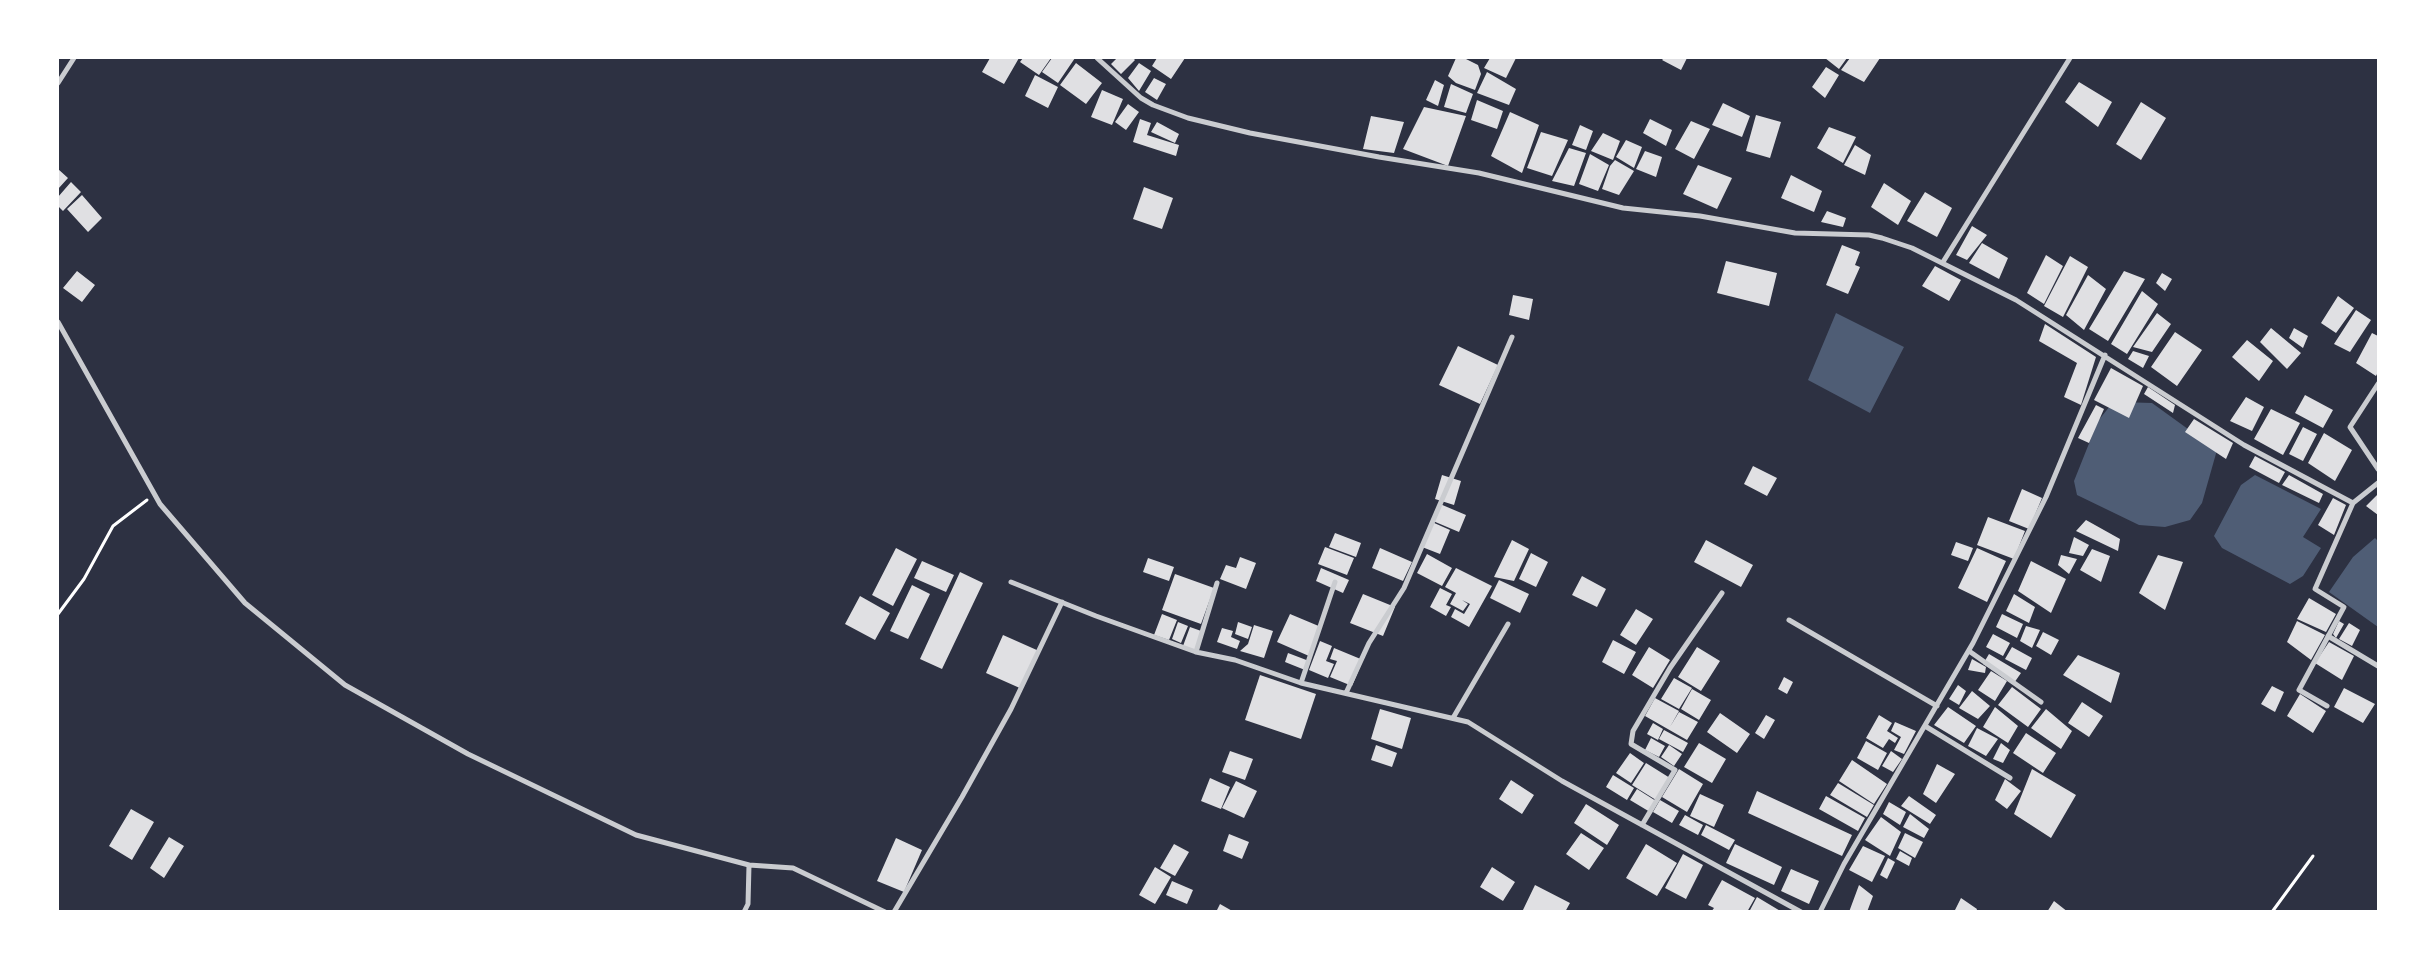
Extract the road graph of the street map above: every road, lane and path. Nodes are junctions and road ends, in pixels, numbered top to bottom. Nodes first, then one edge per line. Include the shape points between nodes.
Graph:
1 (74, 58) edge
2 (1097, 58) edge
3 (2070, 58) edge
4 (58, 83) edge
5 (1943, 262) junction
6 (58, 322) edge
7 (1512, 337) dead end
8 (2105, 355) junction
9 (2378, 384) edge
10 (2378, 469) edge
11 (2378, 483) edge
12 (154, 494) junction
13 (2353, 503) junction
14 (1011, 582) dead end
15 (1335, 582) dead end
16 (1217, 583) dead end
17 (1722, 593) dead end
18 (1062, 602) junction
19 (58, 614) edge
20 (1789, 620) dead end
21 (1508, 624) dead end
22 (2328, 636) junction
23 (1969, 651) junction
24 (1196, 652) junction
25 (2378, 666) edge
26 (1301, 683) junction
27 (1346, 693) junction
28 (2041, 702) dead end
29 (1937, 706) junction
30 (2327, 706) dead end
31 (1454, 718) junction
32 (1925, 726) junction
33 (2010, 778) dead end
34 (1642, 825) junction
35 (2313, 856) dead end
36 (749, 866) junction
37 (744, 912) edge
38 (885, 912) edge
39 (894, 912) edge
40 (1801, 912) edge
41 (1820, 912) edge
42 (2272, 912) edge

1 - 4 street
2 - 5 street via 1141,98 1165,111 1188,118 1304,144 1479,173 1623,208 1738,222 1795,233 1869,235 1912,248
3 - 5 street
5 - 8 street via 2016,300
6 - 12 street
7 - 27 street via 1404,588 1369,643
8 - 13 street via 2244,445
8 - 23 street via 2046,497
9 - 10 street via 2350,427
11 - 13 street
12 - 19 path via 113,526 84,579
12 - 36 street via 245,603 345,685 468,754 636,835
13 - 22 street via 2315,589 2344,607
14 - 18 street
15 - 26 street
16 - 24 street
17 - 34 street via 1670,668 1633,730 1632,744 1675,770
18 - 24 street
18 - 39 street via 1011,709
20 - 29 street
21 - 31 street
22 - 25 street
22 - 30 street via 2299,690
23 - 28 street
23 - 29 street
24 - 26 street via 1235,660
26 - 27 street
27 - 31 street
29 - 32 street
31 - 34 street via 1468,722 1562,781
32 - 33 street
32 - 41 street via 1844,864
34 - 40 street
35 - 42 path
36 - 37 street via 748,904
36 - 38 street via 793,868

